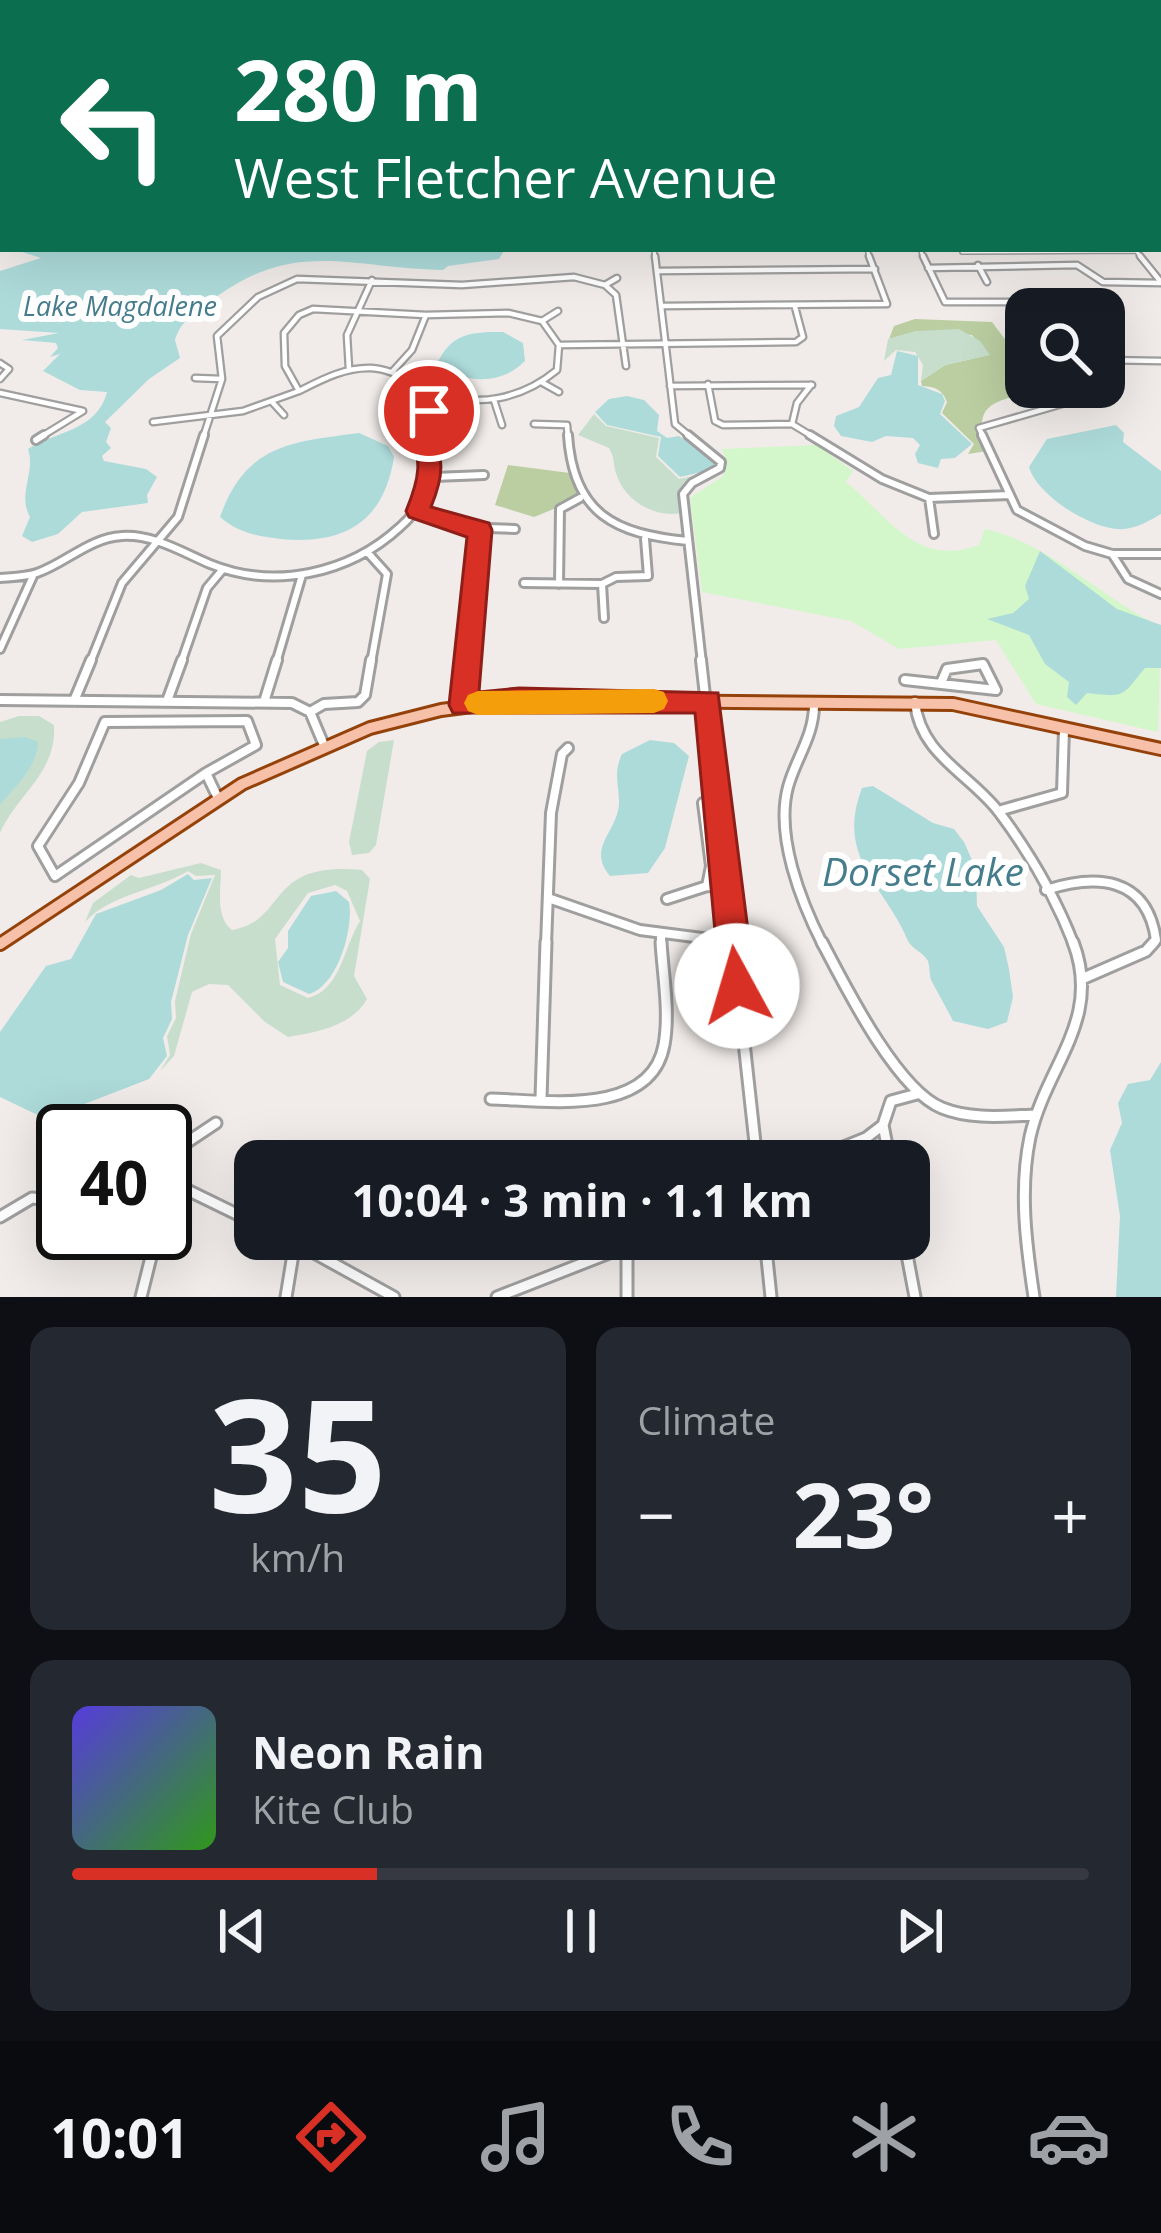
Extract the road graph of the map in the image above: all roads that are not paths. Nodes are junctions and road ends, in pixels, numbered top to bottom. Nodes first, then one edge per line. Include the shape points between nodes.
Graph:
1 (32, 0) edge
2 (61, 0) edge
3 (654, 252) edge
4 (868, 252) edge
5 (921, 252) edge
6 (1138, 252) edge
7 (978, 265) junction
8 (928, 268) junction
9 (875, 269) junction
10 (657, 271) junction
11 (617, 278) dead end
12 (372, 280) junction
13 (987, 282) dead end
14 (1161, 282) edge
15 (605, 286) junction
16 (1005, 302) edge
17 (662, 306) junction
18 (795, 307) junction
19 (357, 311) junction
20 (558, 311) dead end
21 (426, 315) junction
22 (542, 321) junction
23 (624, 342) junction
24 (665, 342) junction
25 (559, 345) junction
26 (1125, 360) edge
27 (1161, 361) edge
28 (0, 363) edge
29 (626, 366) dead end
30 (349, 369) junction
31 (392, 372) junction
32 (195, 378) dead end
33 (0, 379) edge
34 (222, 379) junction
35 (543, 383) junction
36 (670, 384) junction
37 (708, 384) junction
38 (299, 391) junction
39 (560, 392) dead end
40 (0, 393) edge
41 (443, 396) junction
42 (494, 400) junction
43 (273, 403) junction
44 (1048, 408) edge
45 (284, 415) dead end
46 (207, 417) junction
47 (153, 422) dead end
48 (534, 424) dead end
49 (792, 424) junction
50 (502, 425) dead end
51 (35, 440) dead end
52 (484, 475) dead end
53 (432, 477) junction
54 (1010, 495) junction
55 (581, 498) junction
56 (929, 498) junction
57 (418, 511) junction
58 (515, 529) dead end
59 (480, 530) junction
60 (934, 534) dead end
61 (645, 539) junction
62 (688, 541) junction
63 (157, 542) junction
64 (369, 554) junction
65 (1112, 554) junction
66 (1161, 554) edge
67 (223, 569) junction
68 (34, 574) junction
69 (302, 575) junction
70 (0, 578) edge
71 (524, 583) dead end
72 (560, 584) junction
73 (602, 584) junction
74 (1161, 594) edge
75 (604, 617) dead end
76 (0, 649) edge
77 (904, 680) dead end
78 (941, 682) junction
79 (0, 700) edge
80 (74, 701) junction
81 (167, 701) junction
82 (708, 701) junction
83 (813, 701) junction
84 (915, 701) junction
85 (264, 702) junction
86 (463, 705) junction
87 (310, 712) junction
88 (1064, 729) junction
89 (323, 743) junction
90 (568, 748) dead end
91 (1161, 749) edge
92 (206, 772) junction
93 (216, 794) junction
94 (703, 803) dead end
95 (998, 811) junction
96 (707, 886) junction
97 (728, 888) junction
98 (1046, 890) junction
99 (551, 898) junction
100 (667, 899) dead end
101 (661, 937) junction
102 (733, 942) junction
103 (0, 944) edge
104 (1084, 978) junction
105 (917, 1094) junction
106 (542, 1098) junction
107 (490, 1099) dead end
108 (1036, 1114) junction
109 (216, 1123) dead end
110 (883, 1125) junction
111 (192, 1139) edge
112 (755, 1140) edge
113 (861, 1140) edge
114 (886, 1140) edge
115 (192, 1192) edge
116 (36, 1198) edge
117 (234, 1212) edge
118 (0, 1217) edge
119 (150, 1260) edge
120 (290, 1260) edge
121 (328, 1260) edge
122 (595, 1260) edge
123 (627, 1260) edge
124 (767, 1260) edge
125 (908, 1260) edge
126 (141, 1297) edge
127 (286, 1297) edge
128 (394, 1297) edge
129 (497, 1297) edge
130 (627, 1297) edge
131 (771, 1297) edge
132 (915, 1297) edge
133 (1034, 1297) edge

1 - 2 street
3 - 10 street
4 - 9 street
5 - 8 street
6 - 14 street
7 - 8 street
7 - 13 street
7 - 14 street via 1077,265 1103,282
8 - 16 street via 945,302
9 - 10 street
9 - 18 street via 887,304
10 - 17 street
11 - 15 street
12 - 15 street via 574,277
12 - 19 street
12 - 34 street via 297,279 258,297 217,336
15 - 23 street via 616,296
17 - 18 street
17 - 24 street
18 - 24 street via 801,341
19 - 21 street
19 - 30 street via 347,335
19 - 38 street via 310,310 285,331 285,366
20 - 22 street
21 - 22 street via 508,313
21 - 31 street
22 - 25 street
23 - 24 street
23 - 25 street
23 - 29 street
24 - 36 street
25 - 35 street via 557,370
26 - 27 street
28 - 33 street via 9,369
30 - 31 street
30 - 38 street
31 - 41 street
32 - 34 street
34 - 46 street
35 - 39 street
35 - 42 street
36 - 37 street
36 - 62 street via 677,430 721,461 683,494
37 - 49 street via 715,421
37 - 49 street via 812,385
38 - 43 street
40 - 51 street via 83,411
41 - 42 street
41 - 53 street via 421,428
42 - 50 street
43 - 45 street
43 - 46 street
44 - 54 street via 980,428
46 - 47 street
46 - 63 street via 178,517
48 - 55 street via 567,425 567,459
49 - 56 street
52 - 53 street
53 - 57 street
54 - 56 street
54 - 65 street via 1017,510
55 - 61 street
55 - 72 street via 560,508
56 - 60 street
57 - 59 street
57 - 64 street
58 - 59 street
59 - 86 street
61 - 62 street
61 - 73 street via 648,576
62 - 82 street
63 - 67 street
63 - 68 street via 103,539
63 - 80 street via 122,583
64 - 69 street
64 - 87 street via 387,574 365,694
65 - 66 street
65 - 74 street via 1128,579
67 - 69 street
67 - 81 street via 207,588
68 - 70 street
68 - 76 street
69 - 85 street
71 - 72 street
72 - 73 street
73 - 75 street
77 - 78 street
78 - 78 street via 981,688 996,690 982,664 946,669
79 - 80 street
80 - 81 street
81 - 85 street
82 - 83 main road
82 - 86 main road
82 - 97 street
83 - 84 main road
83 - 105 street via 814,733 784,804 799,878 817,934
84 - 88 main road
84 - 95 street via 924,741
85 - 87 street
86 - 89 main road
87 - 89 street
88 - 91 main road
88 - 95 street via 1061,793
89 - 93 main road
90 - 99 street via 554,785
92 - 92 street via 256,745 247,721 105,722 79,783 38,846 55,876
92 - 93 street
93 - 103 main road
94 - 96 street
95 - 98 street
96 - 97 street
96 - 100 street
97 - 102 street
98 - 104 street
98 - 104 street via 1089,878 1111,882 1146,908 1156,940
99 - 101 street
99 - 106 street
101 - 102 street
101 - 106 street via 664,1039 649,1076 610,1097
102 - 112 street
104 - 108 street via 1083,1003
105 - 108 street via 955,1114
105 - 110 street via 891,1101
106 - 107 street
108 - 133 street via 1024,1207
109 - 111 street
110 - 113 street
110 - 114 street
115 - 117 street
116 - 118 street
119 - 126 street
120 - 127 street
121 - 128 street
122 - 129 street
123 - 130 street
124 - 131 street
125 - 132 street

